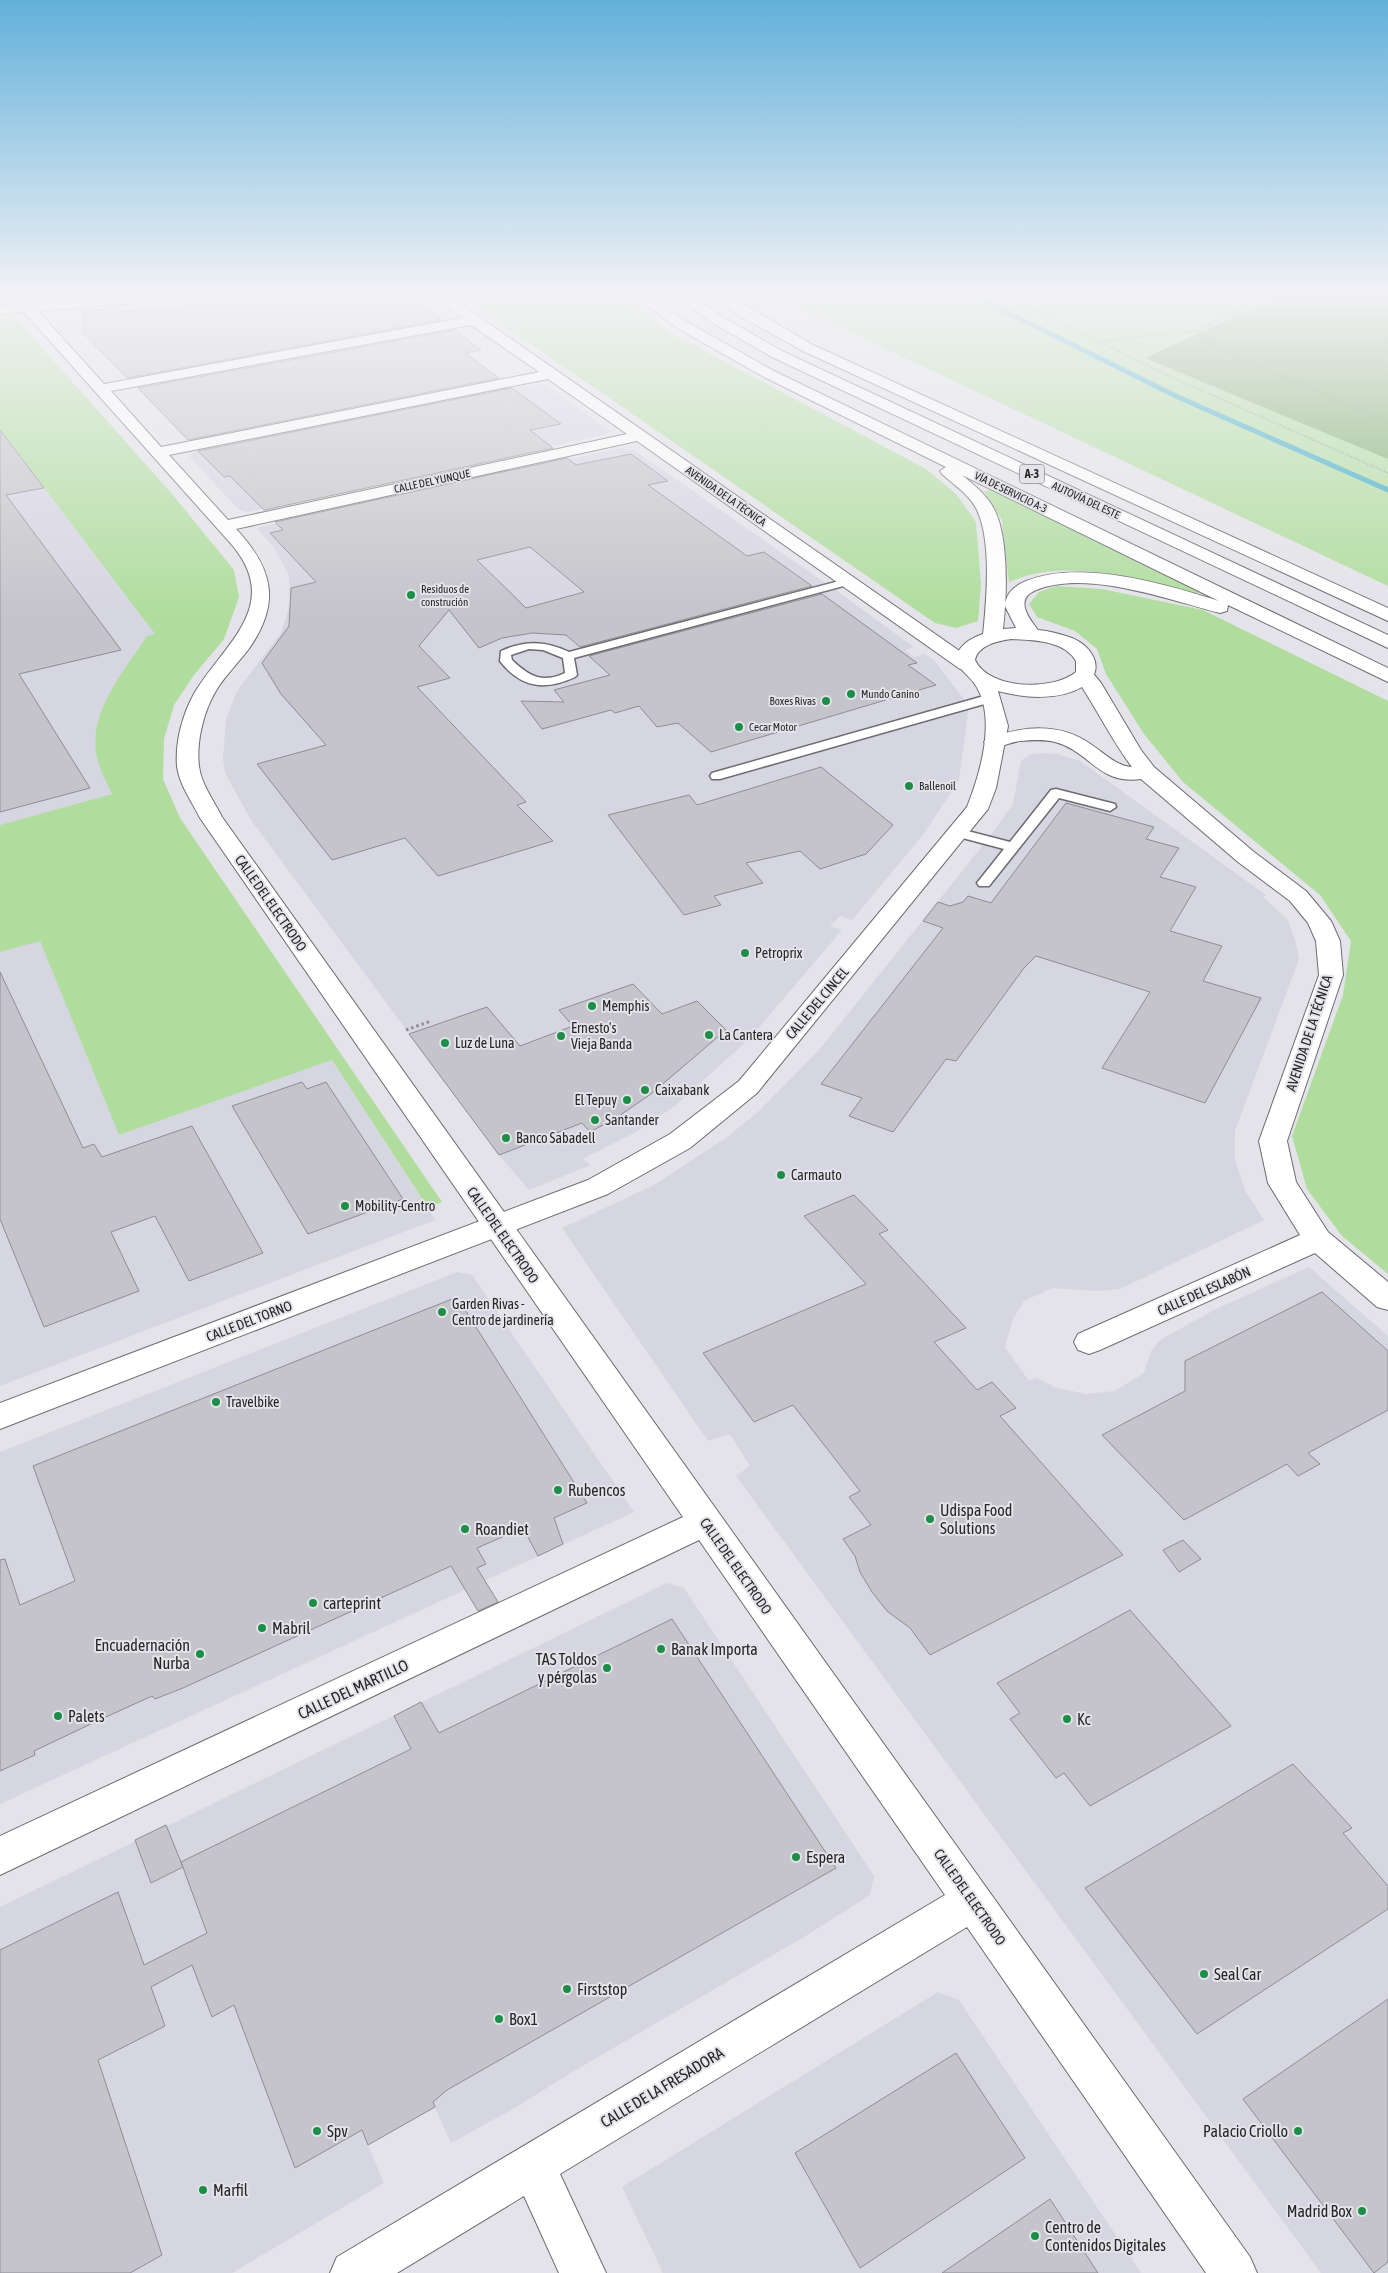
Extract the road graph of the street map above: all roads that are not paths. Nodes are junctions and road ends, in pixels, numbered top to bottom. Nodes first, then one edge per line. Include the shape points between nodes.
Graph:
1 (110, 401) edge
2 (415, 401) edge
3 (590, 401) edge
4 (809, 401) edge
5 (825, 401) edge
6 (877, 401) edge
7 (923, 401) edge
8 (640, 436) junction
9 (158, 452) junction
10 (224, 526) junction
11 (847, 582) junction
12 (1388, 615) edge
13 (915, 629) junction
14 (1032, 634) junction
15 (984, 639) junction
16 (1388, 642) edge
17 (568, 656) junction
18 (1360, 662) junction
19 (967, 665) junction
20 (1084, 674) junction
21 (1388, 676) edge
22 (982, 678) junction
23 (1043, 690) junction
24 (991, 698) junction
25 (1006, 721) junction
26 (1146, 772) junction
27 (716, 776) dead end
28 (1110, 807) dead end
29 (960, 833) junction
30 (1013, 847) junction
31 (984, 883) dead end
32 (498, 1227) junction
33 (1318, 1239) junction
34 (1388, 1299) edge
35 (1090, 1342) dead end
36 (0, 1416) edge
37 (705, 1522) junction
38 (0, 1856) edge
39 (973, 1901) junction
40 (533, 2165) junction
41 (352, 2273) edge
42 (583, 2273) edge
43 (1234, 2273) edge

1 - 9 main road, CALLE DEL ELECTRODO
2 - 9 main road
3 - 8 main road, AVENIDA DE LA TÉCNICA
4 - 15 main road via 948,471 972,491 987,511 993,539 995,613
5 - 18 main road, VÍA DE SERVICIO A-3
6 - 16 main road, AUTOVÍA DEL ESTE / A-3
7 - 12 main road, AUTOVÍA DEL ESTE / A-3
8 - 10 main road, CALLE DEL YUNQUE
8 - 11 main road, AVENIDA DE LA TÉCNICA
9 - 10 main road, CALLE DEL ELECTRODO
10 - 32 main road, CALLE DEL ELECTRODO via 256,569 262,599 251,634 208,688 190,730 188,768 211,818
11 - 13 main road, AVENIDA DE LA TÉCNICA
11 - 17 lane
13 - 15 main road, AVENIDA DE LA TÉCNICA
13 - 19 main road, AVENIDA DE LA TÉCNICA
14 - 15 main road, AVENIDA DE LA TÉCNICA
14 - 18 main road via 1017,616 1014,602 1018,593 1034,582 1075,578 1116,582 1193,598 1242,614 1300,641
14 - 20 main road, AVENIDA DE LA TÉCNICA via 1057,639 1077,649 1088,666
15 - 19 main road via 968,649
17 - 17 lane via 553,648 536,645 518,646 505,653 506,661 524,678 540,684 556,683 571,674
18 - 21 main road, VÍA DE SERVICIO A-3
19 - 22 main road, AVENIDA DE LA TÉCNICA
20 - 23 main road via 1075,682
20 - 26 main road, AVENIDA DE LA TÉCNICA
22 - 23 main road via 1010,688
22 - 24 main road
23 - 25 main road
24 - 25 main road
24 - 27 lane
25 - 26 main road via 1019,735 1044,734 1077,744 1115,771
25 - 29 main road, CALLE DEL CINCEL via 978,809
26 - 33 main road, AVENIDA DE LA TÉCNICA via 1246,857 1298,896 1319,921 1328,941 1331,975 1273,1142 1282,1183
28 - 30 lane via 1056,793
29 - 30 lane
29 - 32 main road, CALLE DEL CINCEL via 748,1087 672,1146 598,1187
30 - 31 lane
32 - 36 main road, CALLE DEL TORNO
32 - 37 main road, CALLE DEL ELECTRODO
33 - 34 main road, AVENIDA DE LA TÉCNICA
33 - 35 main road, CALLE DEL ESLABÓN
37 - 38 main road, CALLE DEL MARTILLO
37 - 39 main road, CALLE DEL ELECTRODO
39 - 40 main road, CALLE DE LA FRESADORA
39 - 43 main road, CALLE DEL ELECTRODO
40 - 41 main road, CALLE DE LA FRESADORA
40 - 42 main road

